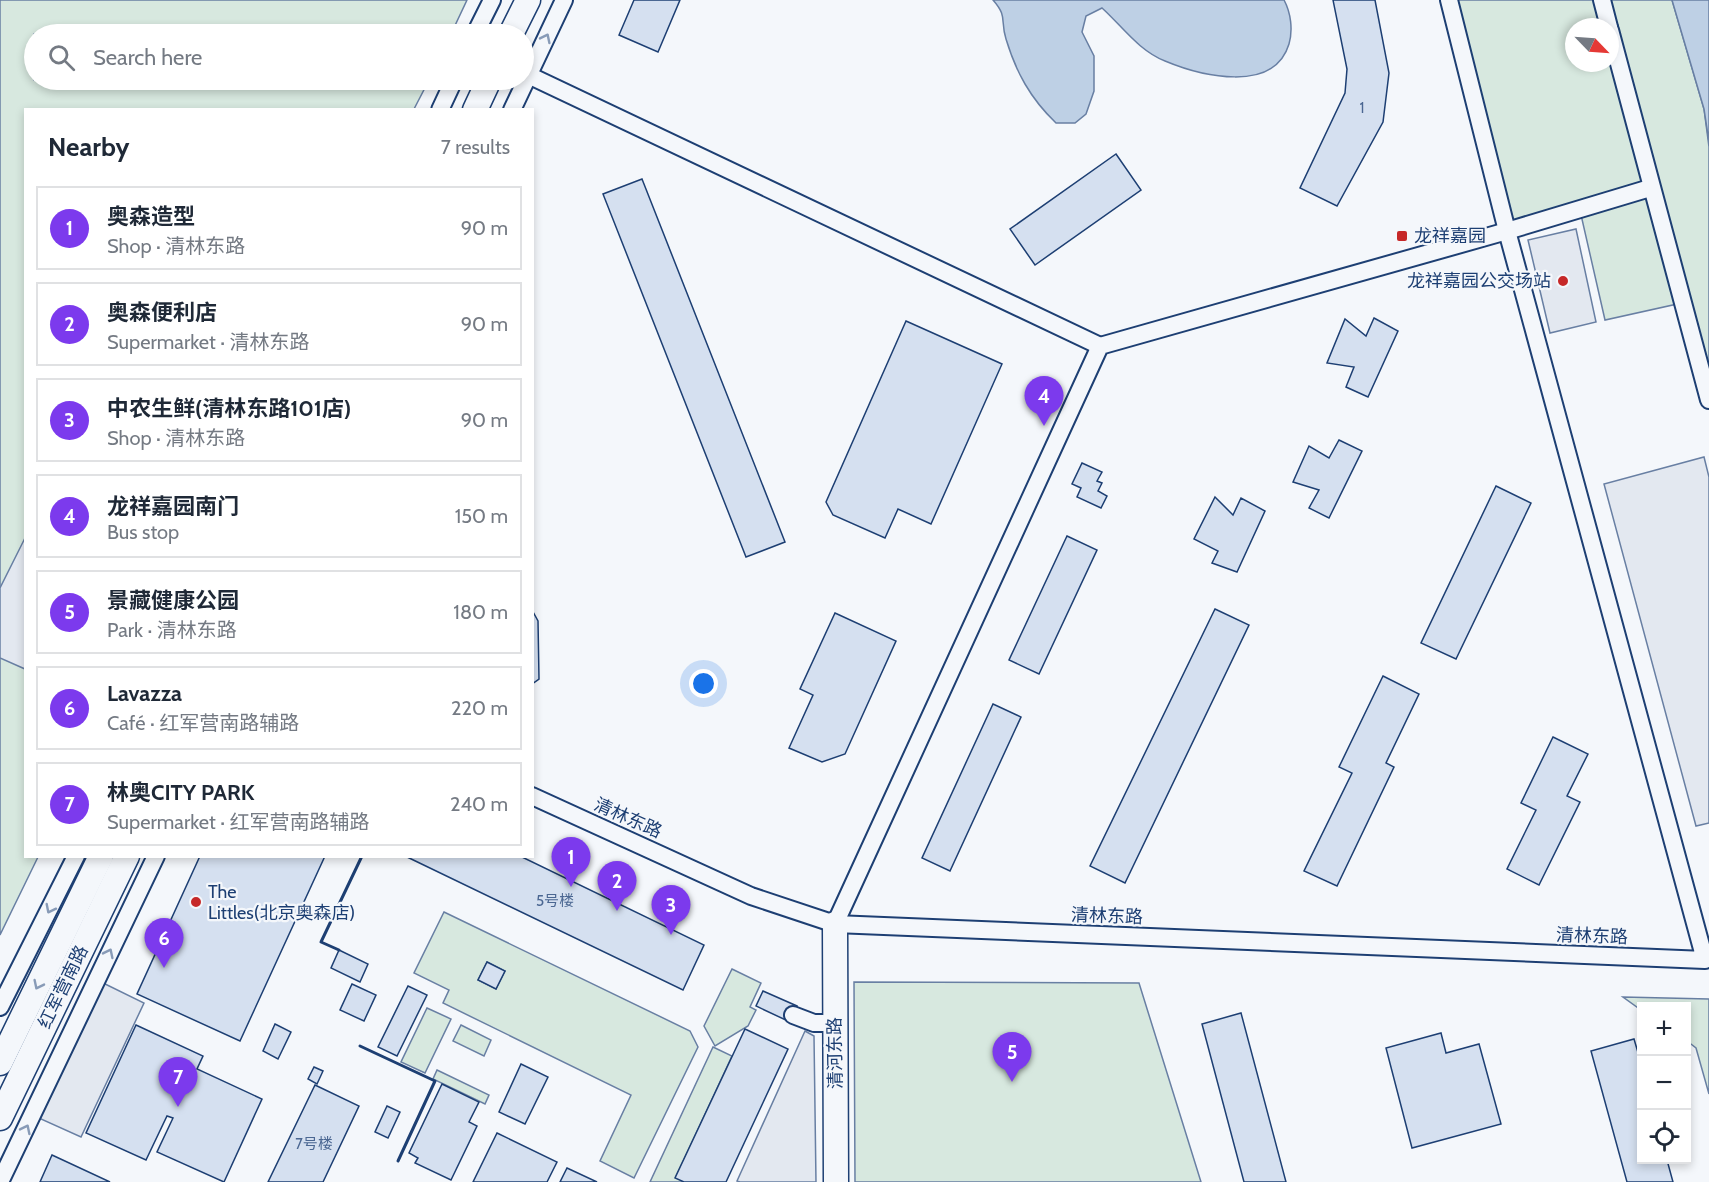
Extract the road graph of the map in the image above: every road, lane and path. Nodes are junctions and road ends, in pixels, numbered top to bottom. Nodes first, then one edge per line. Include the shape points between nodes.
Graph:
1 (492, 0) edge
2 (528, 0) edge
3 (564, 0) edge
4 (1449, 0) edge
5 (1602, 0) edge
6 (1607, 18) edge
7 (481, 24) edge
8 (516, 24) edge
9 (534, 58) edge
10 (1619, 64) edge
11 (534, 78) edge
12 (449, 90) edge
13 (484, 90) edge
14 (520, 90) edge
15 (441, 108) edge
16 (476, 108) edge
17 (513, 108) edge
18 (1650, 188) junction
19 (1507, 231) junction
20 (1100, 346) junction
21 (1709, 400) edge
22 (534, 797) edge
23 (75, 858) edge
24 (99, 858) edge
25 (155, 858) edge
26 (123, 864) edge
27 (835, 924) junction
28 (0, 1007) edge
29 (793, 1015) dead end
30 (823, 1023) dead end
31 (0, 1063) edge
32 (7, 1104) edge
33 (0, 1182) edge
34 (836, 1182) edge

1 - 7 street
2 - 8 main road
9 -> 3 street
4 - 19 street
5 - 6 street
10 - 18 street
11 - 20 street
12 - 15 street
13 - 16 main road
14 - 17 street
18 - 19 street
18 - 21 street
19 - 20 street
19 - 27 street, 清林东路 via 1705,960
20 - 27 street
22 - 27 street, 清林东路 via 751,896
23 -> 28 street
24 -> 31 main road, 红军营南路
33 -> 25 street
26 - 32 main road, 红军营南路
27 - 34 main road, 清河东路
29 - 30 street

